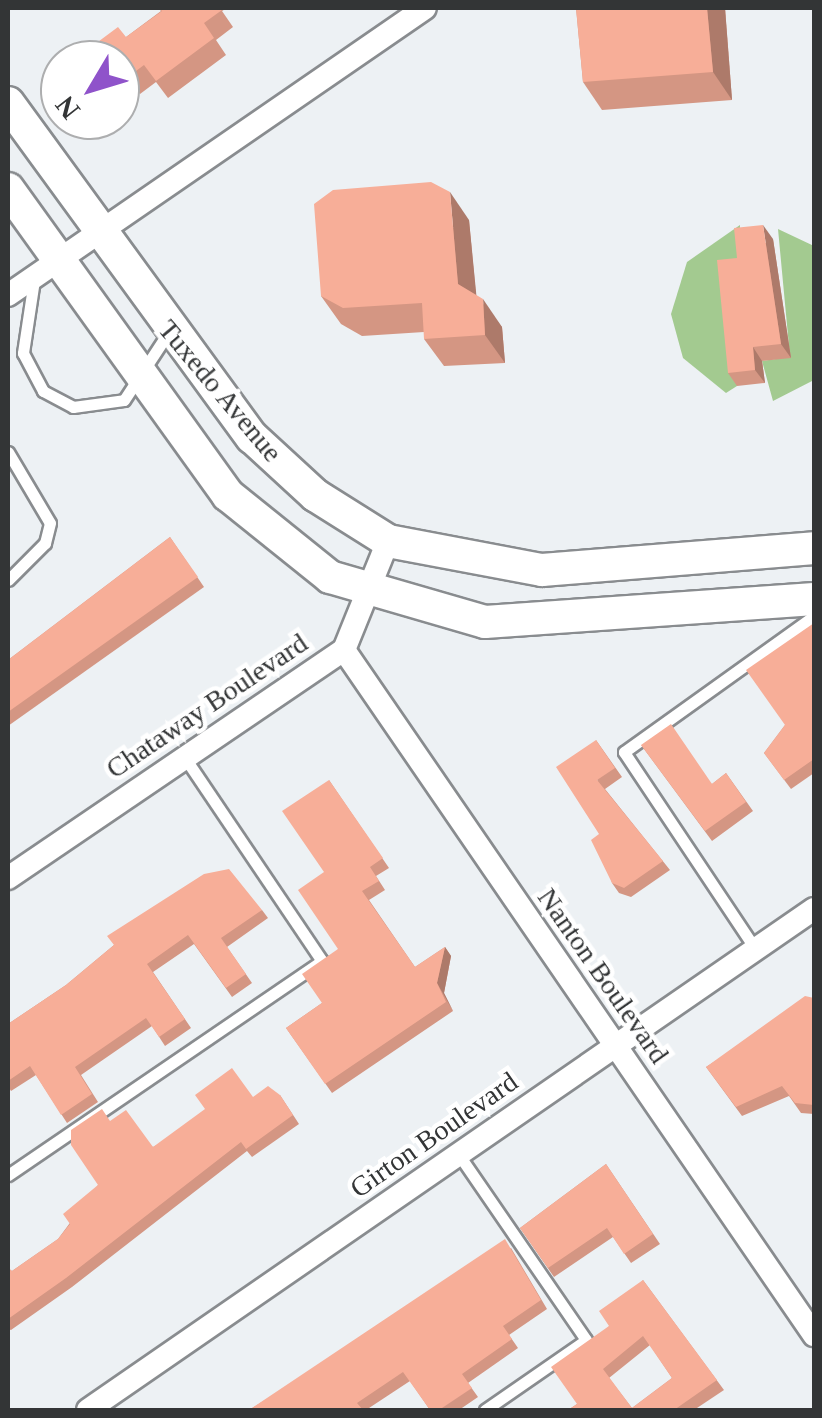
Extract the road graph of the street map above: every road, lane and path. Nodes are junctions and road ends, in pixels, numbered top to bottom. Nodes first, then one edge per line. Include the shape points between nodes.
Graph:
1 (425, 8) edge
2 (8, 102) edge
3 (8, 189) edge
4 (98, 234) junction
5 (46, 269) junction
6 (8, 295) edge
7 (169, 332) junction
8 (144, 383) junction
9 (8, 452) edge
10 (388, 541) junction
11 (814, 548) edge
12 (8, 580) edge
13 (367, 594) junction
14 (814, 599) edge
15 (814, 616) edge
16 (344, 650) junction
17 (184, 758) junction
18 (8, 878) edge
19 (814, 909) edge
20 (756, 950) junction
21 (615, 1047) junction
22 (459, 1155) junction
23 (8, 1175) edge
24 (814, 1335) edge
25 (88, 1410) edge
26 (485, 1410) edge

1 - 4 street
2 - 4 main road, Tuxedo Avenue
3 - 5 main road, Tuxedo Avenue
4 - 5 street
4 - 7 main road, Tuxedo Avenue
5 - 6 street
5 - 8 main road, Tuxedo Avenue
5 - 8 lane via 23,353 44,391 96,410
7 - 8 lane
7 - 10 main road, Tuxedo Avenue via 281,467
8 - 13 main road, Tuxedo Avenue via 262,528
9 - 12 lane via 50,523 45,543
10 - 11 main road, Tuxedo Avenue via 478,565 542,570
10 - 13 street, Chataway Boulevard
13 - 14 main road, Tuxedo Avenue via 452,618 524,624
13 - 16 street, Chataway Boulevard
15 - 20 lane via 624,752
16 - 17 street, Chataway Boulevard
16 - 21 street, Nanton Boulevard
17 - 18 street, Chataway Boulevard
17 - 23 lane via 322,960
19 - 20 street, Girton Boulevard
20 - 21 street, Girton Boulevard
21 - 22 street, Girton Boulevard
21 - 24 street, Nanton Boulevard
22 - 25 street, Girton Boulevard
22 - 26 lane via 586,1340

